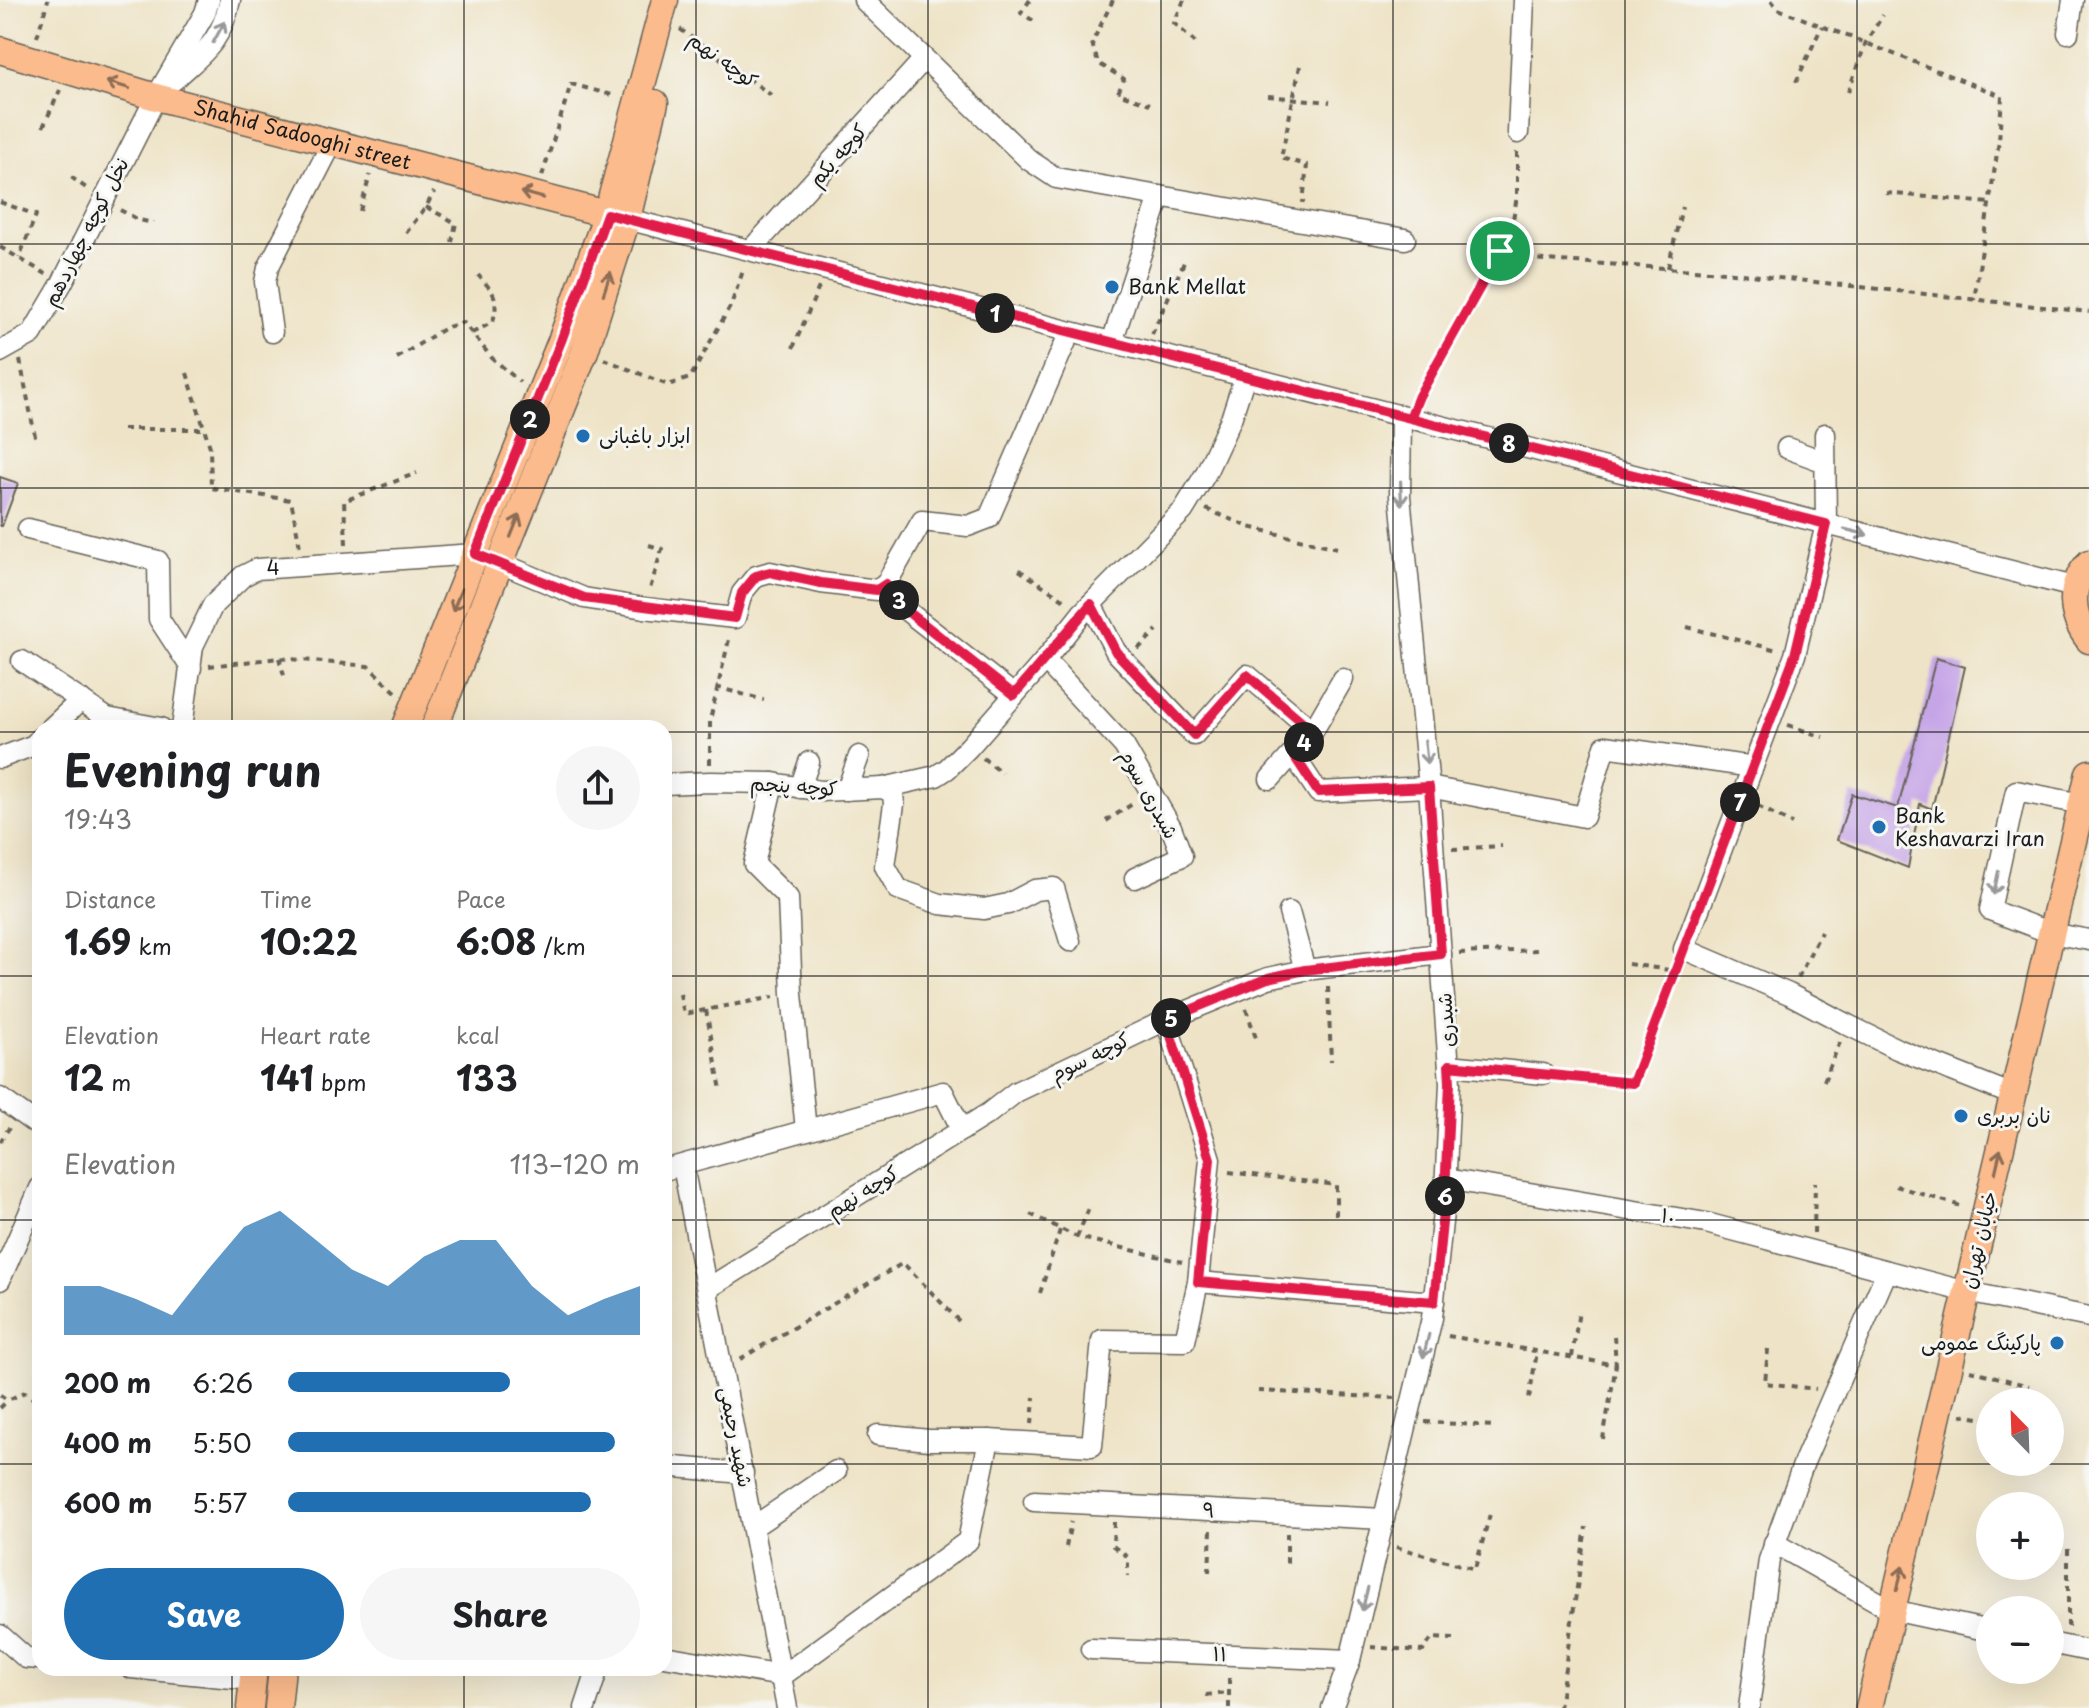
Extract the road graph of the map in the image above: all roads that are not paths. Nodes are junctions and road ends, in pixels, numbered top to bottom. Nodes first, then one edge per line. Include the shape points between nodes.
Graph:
1 (209, 0) edge
2 (230, 0) edge
3 (665, 0) edge
4 (864, 0) edge
5 (1524, 0) edge
6 (2073, 0) edge
7 (679, 12) edge
8 (2068, 33) dead end
9 (0, 50) edge
10 (924, 59) junction
11 (156, 97) junction
12 (1518, 133) road end
13 (332, 143) junction
14 (1160, 196) junction
15 (617, 217) junction
16 (1405, 239) dead end
17 (751, 250) junction
18 (272, 332) dead end
19 (1070, 332) junction
20 (1112, 342) junction
21 (8, 347) edge
22 (1245, 376) junction
23 (1405, 417) junction
24 (1825, 434) dead end
25 (1787, 448) dead end
26 (1825, 462) junction
27 (1826, 524) junction
28 (28, 529) dead end
29 (488, 558) junction
30 (2089, 563) edge
31 (886, 584) junction
32 (2074, 587) junction
33 (1087, 608) junction
34 (2089, 640) edge
35 (1045, 660) junction
36 (22, 661) dead end
37 (191, 668) junction
38 (1343, 679) dead end
39 (1014, 695) junction
40 (81, 700) junction
41 (409, 718) edge
42 (60, 720) edge
43 (118, 720) edge
44 (183, 720) edge
45 (437, 720) edge
46 (1313, 731) junction
47 (32, 746) edge
48 (1293, 754) junction
49 (859, 756) dead end
50 (0, 758) edge
51 (809, 762) dead end
52 (1753, 767) junction
53 (2089, 773) edge
54 (1270, 779) dead end
55 (773, 783) junction
56 (672, 784) edge
57 (1429, 787) junction
58 (800, 788) junction
59 (883, 788) junction
60 (847, 790) junction
61 (2082, 804) junction
62 (1135, 878) dead end
63 (1289, 912) dead end
64 (2051, 933) junction
65 (2089, 940) edge
66 (1070, 941) dead end
67 (1441, 954) junction
68 (1305, 970) junction
69 (1166, 1020) junction
70 (1449, 1065) junction
71 (1543, 1074) road end
72 (1016, 1092) joint
73 (2013, 1095) junction
74 (0, 1098) edge
75 (32, 1121) edge
76 (806, 1130) junction
77 (962, 1130) junction
78 (674, 1168) edge
79 (1446, 1179) junction
80 (32, 1206) edge
81 (1887, 1271) junction
82 (1198, 1274) junction
83 (0, 1280) edge
84 (707, 1289) junction
85 (1967, 1292) junction
86 (1434, 1302) junction
87 (2089, 1317) edge
88 (878, 1435) dead end
89 (989, 1440) junction
90 (672, 1467) edge
91 (836, 1471) dead end
92 (743, 1473) junction
93 (1034, 1501) dead end
94 (1384, 1519) junction
95 (753, 1527) junction
96 (1774, 1543) junction
97 (1892, 1610) junction
98 (1976, 1628) edge
99 (0, 1635) edge
100 (2064, 1646) edge
101 (1091, 1649) dead end
102 (2089, 1651) edge
103 (1352, 1653) junction
104 (672, 1657) edge
105 (32, 1658) edge
106 (254, 1676) edge
107 (281, 1676) edge
108 (595, 1676) edge
109 (782, 1676) junction
110 (250, 1708) edge
111 (278, 1708) edge
112 (585, 1708) edge
113 (787, 1708) edge
114 (1332, 1708) edge
115 (1749, 1708) edge
116 (1869, 1708) edge

1 - 11 street, نخل کوچه چهاردهم
11 -> 2 street via 212,45
3 - 15 main road via 638,101
4 - 10 street
5 - 12 street
6 - 8 street
7 - 15 main road
11 -> 9 main road, Shahid Sadooghi street
10 - 14 street via 1029,160 1056,178
10 - 17 street, کوچه یکم
11 - 13 main road, Shahid Sadooghi street
11 - 21 street, نخل کوچه چهاردهم via 32,334
15 -> 13 main road, Shahid Sadooghi street
13 - 18 street via 268,268
14 - 16 street
14 - 20 street
15 - 17 street, Shahid Sadooghi street
15 - 29 main road via 540,393
29 -> 15 main road via 585,351
17 - 19 street, Shahid Sadooghi street
19 - 20 street, Shahid Sadooghi street
19 - 31 street via 989,518 968,526 922,521
20 - 22 street, Shahid Sadooghi street
22 - 23 street, Shahid Sadooghi street
22 - 33 street, کوچه پنجم via 1231,419 1183,511
23 - 27 street, Shahid Sadooghi street
23 -> 57 street, شبدری via 1400,496
24 - 26 street
25 - 26 street
26 - 27 street
27 -> 32 street, Shahid Sadooghi street
27 - 52 street via 1795,655
28 - 37 street via 158,561 159,619
29 - 31 street via 584,598 735,618 742,593 756,576 770,572 877,590
29 - 37 street, 4 via 257,569 213,605 193,646
29 -> 41 main road
29 - 45 main road
30 - 32 main road
31 - 39 street via 907,611
32 - 34 main road via 2077,623
33 - 35 street, کوچه پنجم
33 - 46 street via 1116,652 1194,735 1247,675
35 - 39 street, کوچه پنجم
35 - 62 street, شبدری سوم via 1124,746 1171,827 1182,856
36 - 40 street
37 - 44 street, 4
38 - 46 street
39 - 59 street, کوچه پنجم via 947,769
40 - 42 street
40 - 43 street
46 - 48 street
47 - 50 street
48 - 54 street
48 - 57 street via 1318,792
49 - 60 street
51 - 58 street
52 - 57 street via 1605,746 1584,817
52 - 73 street via 1684,949 1897,1049
53 - 61 main road, خیابان تهران
55 - 56 street, کوچه پنجم
55 - 58 street, کوچه پنجم
55 - 76 street via 754,864 788,898
57 - 67 street, شبدری
58 - 60 street, کوچه پنجم
59 - 60 street, کوچه پنجم
59 - 66 street via 893,793 894,804 885,866 898,889 940,904 984,909 1054,888
61 - 64 main road, خیابان تهران
61 -> 64 street via 2016,791 1990,910
63 - 68 street
64 - 65 street
64 - 73 main road, خیابان تهران
67 - 68 street, کوچه سوم
67 - 70 street, شبدری
68 - 69 street, کوچه سوم via 1268,978
69 - 72 street, کوچه سوم
69 - 82 street via 1210,1159
70 - 71 street
70 - 79 street, شبدری
72 - 77 street, کوچه نهم
85 -> 73 main road, خیابان تهران
74 - 75 street
76 - 77 street via 943,1092
76 - 78 street
77 - 84 street, کوچه نهم
78 - 84 street, شهید رحیمی
79 - 81 street, ۱۰ via 1706,1223
79 - 86 street, شبدری
80 - 83 street
81 - 85 street, ۱۰
81 - 96 street
82 - 86 street
82 - 89 street via 1185,1341 1102,1340 1092,1446
84 - 92 street, شهید رحیمی
85 - 87 street, ۱۰
97 -> 85 main road, خیابان تهران
86 -> 94 street, شبدری
88 - 89 street
89 - 109 street via 968,1541
90 - 92 street
91 - 95 street
92 - 95 street, شهید رحیمی
93 - 94 street, ۹
94 -> 103 street, شبدری
95 - 109 street, شهید رحیمی
96 - 97 street
96 - 115 street
97 - 98 street
97 - 116 main road, خیابان تهران
99 - 105 street
100 - 102 street
101 - 103 street, ۱۱
103 - 114 street, شبدری
104 - 109 street
106 - 110 main road
107 - 111 main road
108 - 112 street
109 - 113 street, شهید رحیمی

